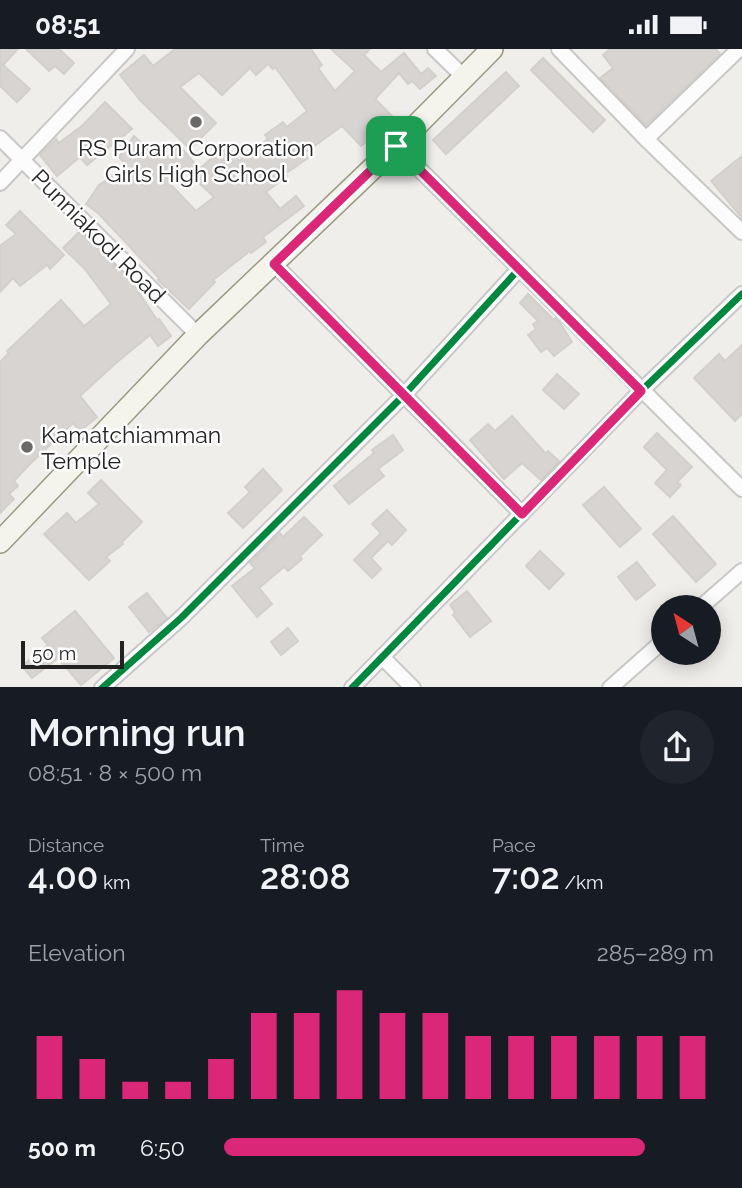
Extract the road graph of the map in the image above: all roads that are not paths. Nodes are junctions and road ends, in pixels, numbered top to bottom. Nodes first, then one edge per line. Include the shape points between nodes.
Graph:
1 (127, 49) edge
2 (435, 49) edge
3 (492, 49) edge
4 (559, 49) edge
5 (739, 49) edge
6 (465, 78) junction
7 (0, 138) edge
8 (646, 139) junction
9 (396, 146) junction
10 (23, 160) junction
11 (0, 183) edge
12 (742, 232) edge
13 (274, 264) junction
14 (519, 269) junction
15 (742, 295) edge
16 (198, 335) junction
17 (641, 391) junction
18 (404, 395) junction
19 (742, 489) edge
20 (522, 514) junction
21 (0, 542) edge
22 (742, 571) edge
23 (715, 595) edge
24 (651, 652) edge
25 (382, 657) junction
26 (103, 687) edge
27 (353, 687) edge
28 (412, 687) edge
29 (611, 687) edge

1 - 10 street
2 - 6 street
3 - 6 main road
4 - 8 street
5 - 8 street
6 - 9 main road
7 - 10 street, Punniakodi Road
8 - 12 street
9 - 13 main road
9 - 14 street
10 - 11 street
10 - 16 street, Punniakodi Road
13 - 16 main road
13 - 18 street
14 - 17 street
14 - 18 street
15 - 17 street
16 - 21 main road
17 - 19 street
17 - 20 street
18 - 20 street
18 - 26 street via 181,618
20 - 25 street
22 - 23 street
24 - 29 street
25 - 27 street
25 - 28 street

